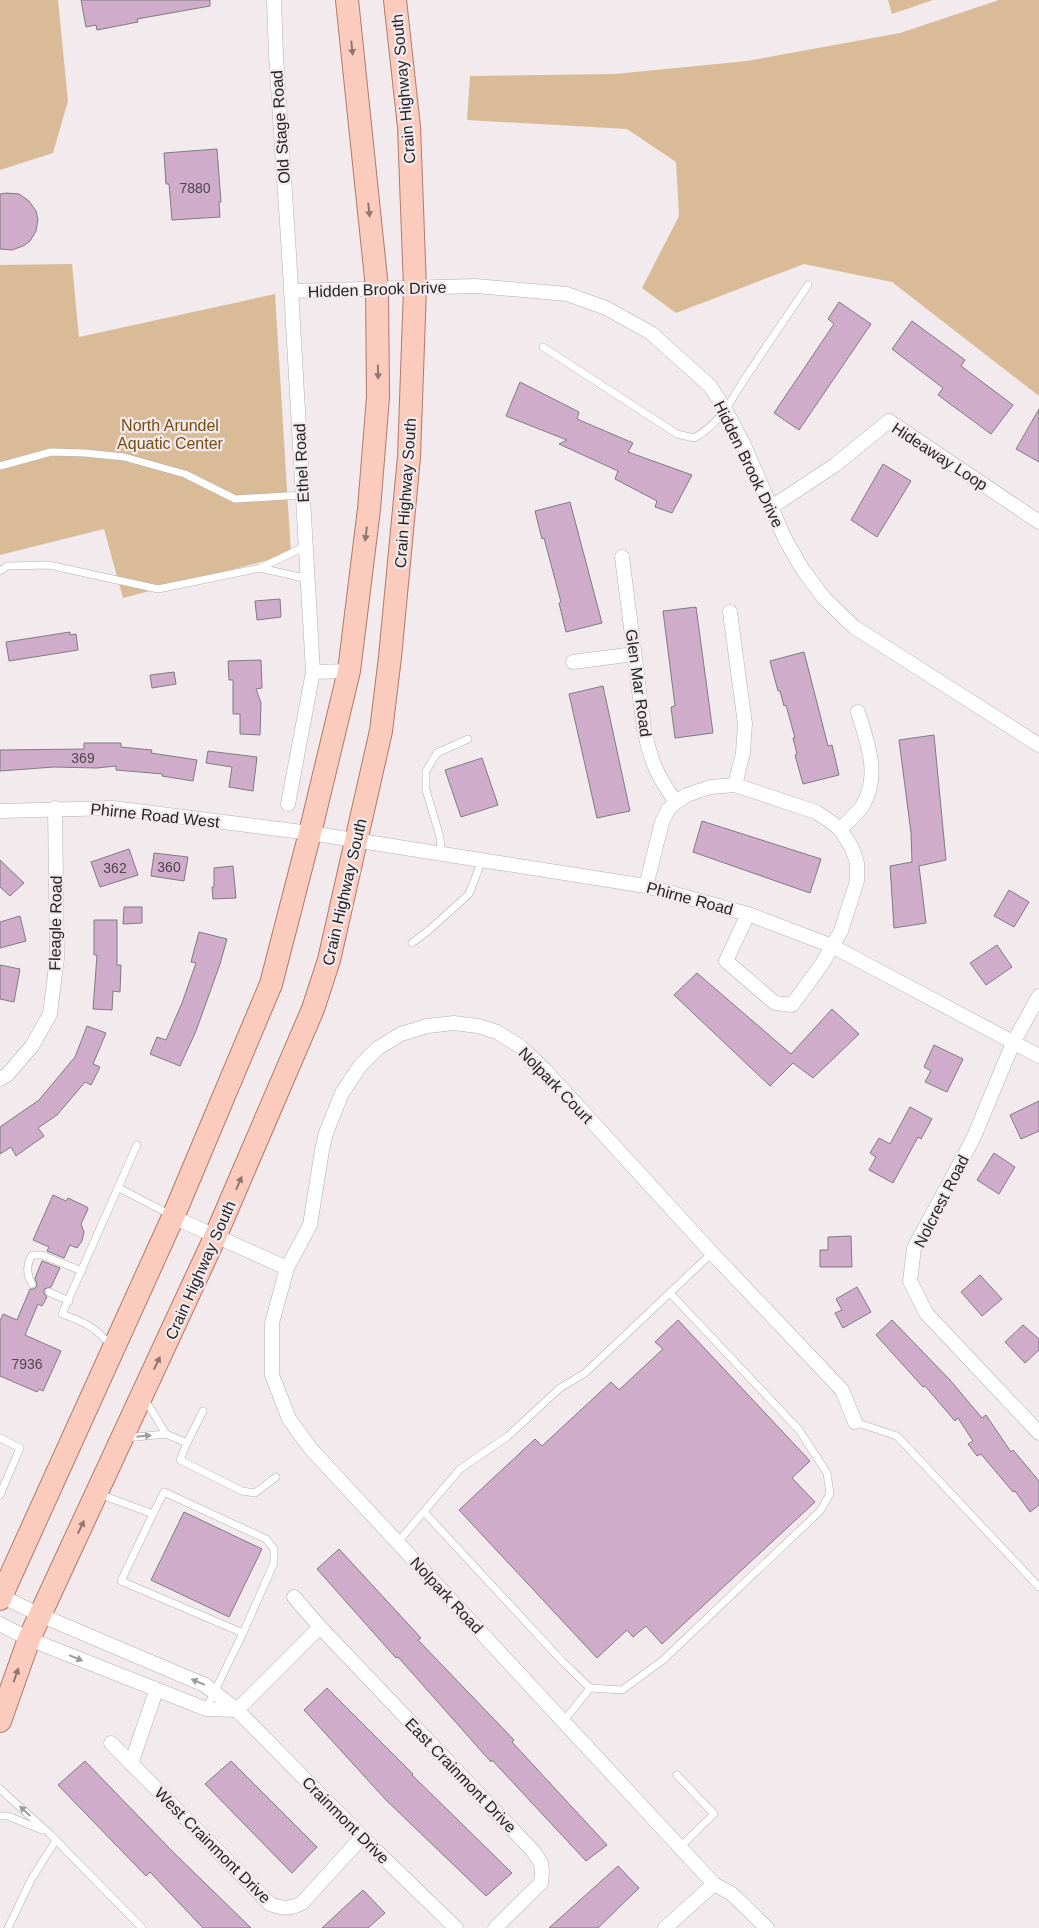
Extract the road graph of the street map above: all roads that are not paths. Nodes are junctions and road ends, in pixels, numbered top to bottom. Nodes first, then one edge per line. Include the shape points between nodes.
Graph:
1 (274, 0) edge
2 (347, 0) edge
3 (395, 0) edge
4 (289, 254) joint
5 (808, 285) dead end
6 (377, 288) junction
7 (415, 288) junction
8 (291, 291) junction
9 (543, 347) dead end
10 (726, 411) junction
11 (0, 466) edge
12 (303, 495) junction
13 (770, 508) junction
14 (1039, 522) edge
15 (306, 546) junction
16 (622, 557) dead end
17 (260, 568) junction
18 (0, 571) edge
19 (308, 579) junction
20 (730, 612) dead end
21 (634, 654) junction
22 (573, 662) dead end
23 (349, 671) junction
24 (313, 672) junction
25 (858, 712) dead end
26 (468, 739) dead end
27 (1039, 745) edge
28 (735, 785) junction
29 (676, 802) junction
30 (288, 804) dead end
31 (55, 808) junction
32 (0, 811) edge
33 (840, 829) junction
34 (310, 833) junction
35 (356, 840) junction
36 (441, 854) junction
37 (482, 860) junction
38 (646, 886) junction
39 (748, 914) junction
40 (412, 943) dead end
41 (832, 946) junction
42 (1039, 996) edge
43 (1013, 1043) junction
44 (1039, 1056) edge
45 (0, 1079) edge
46 (138, 1145) dead end
47 (119, 1188) junction
48 (173, 1217) junction
49 (216, 1236) junction
50 (712, 1253) junction
51 (287, 1268) junction
52 (82, 1271) junction
53 (32, 1284) dead end
54 (49, 1292) dead end
55 (670, 1293) junction
56 (69, 1300) junction
57 (114, 1348) junction
58 (142, 1395) junction
59 (203, 1411) dead end
60 (855, 1422) joint
61 (1039, 1433) edge
62 (166, 1434) junction
63 (0, 1438) edge
64 (122, 1438) junction
65 (187, 1443) junction
66 (276, 1477) dead end
67 (97, 1493) junction
68 (0, 1495) edge
69 (424, 1512) junction
70 (153, 1514) junction
71 (398, 1542) junction
72 (1039, 1587) edge
73 (0, 1597) edge
74 (294, 1597) dead end
75 (40, 1615) junction
76 (0, 1624) edge
77 (320, 1627) junction
78 (243, 1633) junction
79 (29, 1639) junction
80 (590, 1688) junction
81 (156, 1691) junction
82 (215, 1692) junction
83 (206, 1710) junction
84 (237, 1710) junction
85 (0, 1721) edge
86 (564, 1722) junction
87 (111, 1743) dead end
88 (132, 1764) junction
89 (677, 1775) dead end
90 (0, 1789) edge
91 (0, 1816) edge
92 (50, 1834) junction
93 (362, 1836) junction
94 (56, 1840) junction
95 (680, 1847) junction
96 (714, 1884) junction
97 (8, 1928) edge
98 (142, 1928) edge
99 (456, 1928) edge
100 (495, 1928) edge
101 (665, 1928) edge
102 (766, 1928) edge

1 - 4 street, Old Stage Road
2 -> 6 main road, Crain Highway South
3 - 7 main road, Crain Highway South via 408,127
4 - 8 street, Ethel Road
5 - 10 lane via 736,391
6 - 7 street, Hidden Brook Drive
6 - 8 street, Hidden Brook Drive
6 -> 23 main road, Crain Highway South via 378,396 369,509
7 - 10 street, Hidden Brook Drive via 476,286 567,294 606,308 651,333 710,386
7 - 35 main road, Crain Highway South via 409,457 390,657 381,731
8 - 12 street, Ethel Road
9 - 10 lane via 677,434 694,438 708,430
10 - 13 street, Hidden Brook Drive
11 - 12 lane via 51,452 85,453 124,457 185,474 235,499
12 - 15 street, Ethel Road
13 - 14 street, Hideaway Loop via 835,466 889,421
13 - 27 street, Hidden Brook Drive via 803,570 824,598 854,627
15 - 17 lane
15 - 19 street, Ethel Road
16 - 21 street, Glen Mar Road
17 - 18 lane via 158,589 49,565 7,566
17 - 19 lane
19 - 24 street, Ethel Road
20 - 28 street via 745,724 743,753
21 - 22 street
21 - 29 street, Glen Mar Road via 650,757 660,780
23 - 24 street
23 - 34 main road, Crain Highway South
24 - 30 street, Ethel Road
25 - 33 street via 869,748 871,782 863,804
26 - 36 lane via 438,753 426,771 426,790 440,837
28 - 29 street via 710,787
28 - 33 street via 816,812
29 - 38 street via 662,822
31 - 32 street, Phirne Road West
31 - 34 street, Phirne Road West via 113,808
31 - 45 street, Fleagle Road via 57,958 50,1014 32,1046
33 - 41 street via 857,863 857,881 841,931
34 - 35 street, Phirne Road
34 - 48 main road, Crain Highway South via 271,984
35 - 36 street, Phirne Road
49 -> 35 main road, Crain Highway South via 313,1009 329,960
36 - 37 street, Phirne Road
37 - 38 street, Phirne Road
37 - 40 lane via 469,894
38 - 39 street, Phirne Road
39 - 41 street, Phirne Road
39 - 41 street via 726,961 775,1004 792,1005
41 - 43 street, Phirne Road
42 - 43 street, Nolcrest Road
43 - 44 street, Phirne Road
43 - 61 street, Nolcrest Road via 972,1139 914,1248 910,1281 926,1313
46 - 47 lane
47 - 48 lane
47 - 52 lane
48 - 49 street
48 - 57 main road, Crain Highway South
49 - 51 street
58 -> 49 main road, Crain Highway South
50 - 51 street, Nolpark Court via 521,1047 497,1032 454,1023 427,1026 401,1034 378,1048 360,1066 342,1094 326,1133 310,1225
50 - 55 lane
50 - 60 street, Nolpark Court via 842,1390
51 - 71 street, Nolpark Road via 272,1322 272,1375 282,1402 289,1419 311,1449
52 - 53 lane via 42,1255 32,1255 27,1272
52 - 56 lane
54 - 56 lane
55 - 69 lane via 585,1373 560,1388 508,1436 460,1469
55 - 80 lane via 799,1430 828,1472 830,1494 820,1511 662,1661 622,1690
56 - 57 lane via 62,1314 89,1324
57 - 73 main road, Crain Highway South
58 - 62 lane
58 - 64 main road, Crain Highway South
59 - 65 lane
60 - 72 lane via 897,1436
64 -> 62 lane
62 - 65 lane
63 - 68 lane via 20,1448
64 - 67 main road, Crain Highway South
65 - 66 lane via 180,1460 242,1491 255,1493
67 - 70 lane
75 -> 67 main road, Crain Highway South
69 - 71 lane
69 - 80 lane
70 - 78 lane via 121,1581
70 - 78 lane via 164,1492 266,1539 274,1549 274,1563
71 - 86 street, Nolpark Road
73 - 75 street, Crainmont Drive
74 - 77 street, East Crainmont Drive
75 - 79 main road, Crain Highway South
82 -> 75 street, Crainmont Drive
76 - 79 street
77 - 84 street
77 - 100 street, East Crainmont Drive via 534,1851 542,1872 541,1883
78 - 82 lane
79 -> 81 street
85 -> 79 main road, Crain Highway South
80 - 86 lane
81 - 83 street
81 - 88 street
82 - 83 lane
82 - 84 street, Crainmont Drive
83 - 84 street
84 - 93 street, Crainmont Drive
86 - 95 street, Nolpark Road
87 - 88 street, West Crainmont Drive
88 - 93 street, West Crainmont Drive via 270,1904 280,1908 302,1903
89 - 95 lane via 714,1814
92 -> 90 lane
91 - 92 lane via 25,1822
92 - 94 lane
93 - 99 street, Crainmont Drive
94 - 97 lane via 31,1880
94 - 98 lane
95 - 96 street, Nolpark Road
96 - 101 street
96 - 102 street, Nolpark Road via 732,1894

